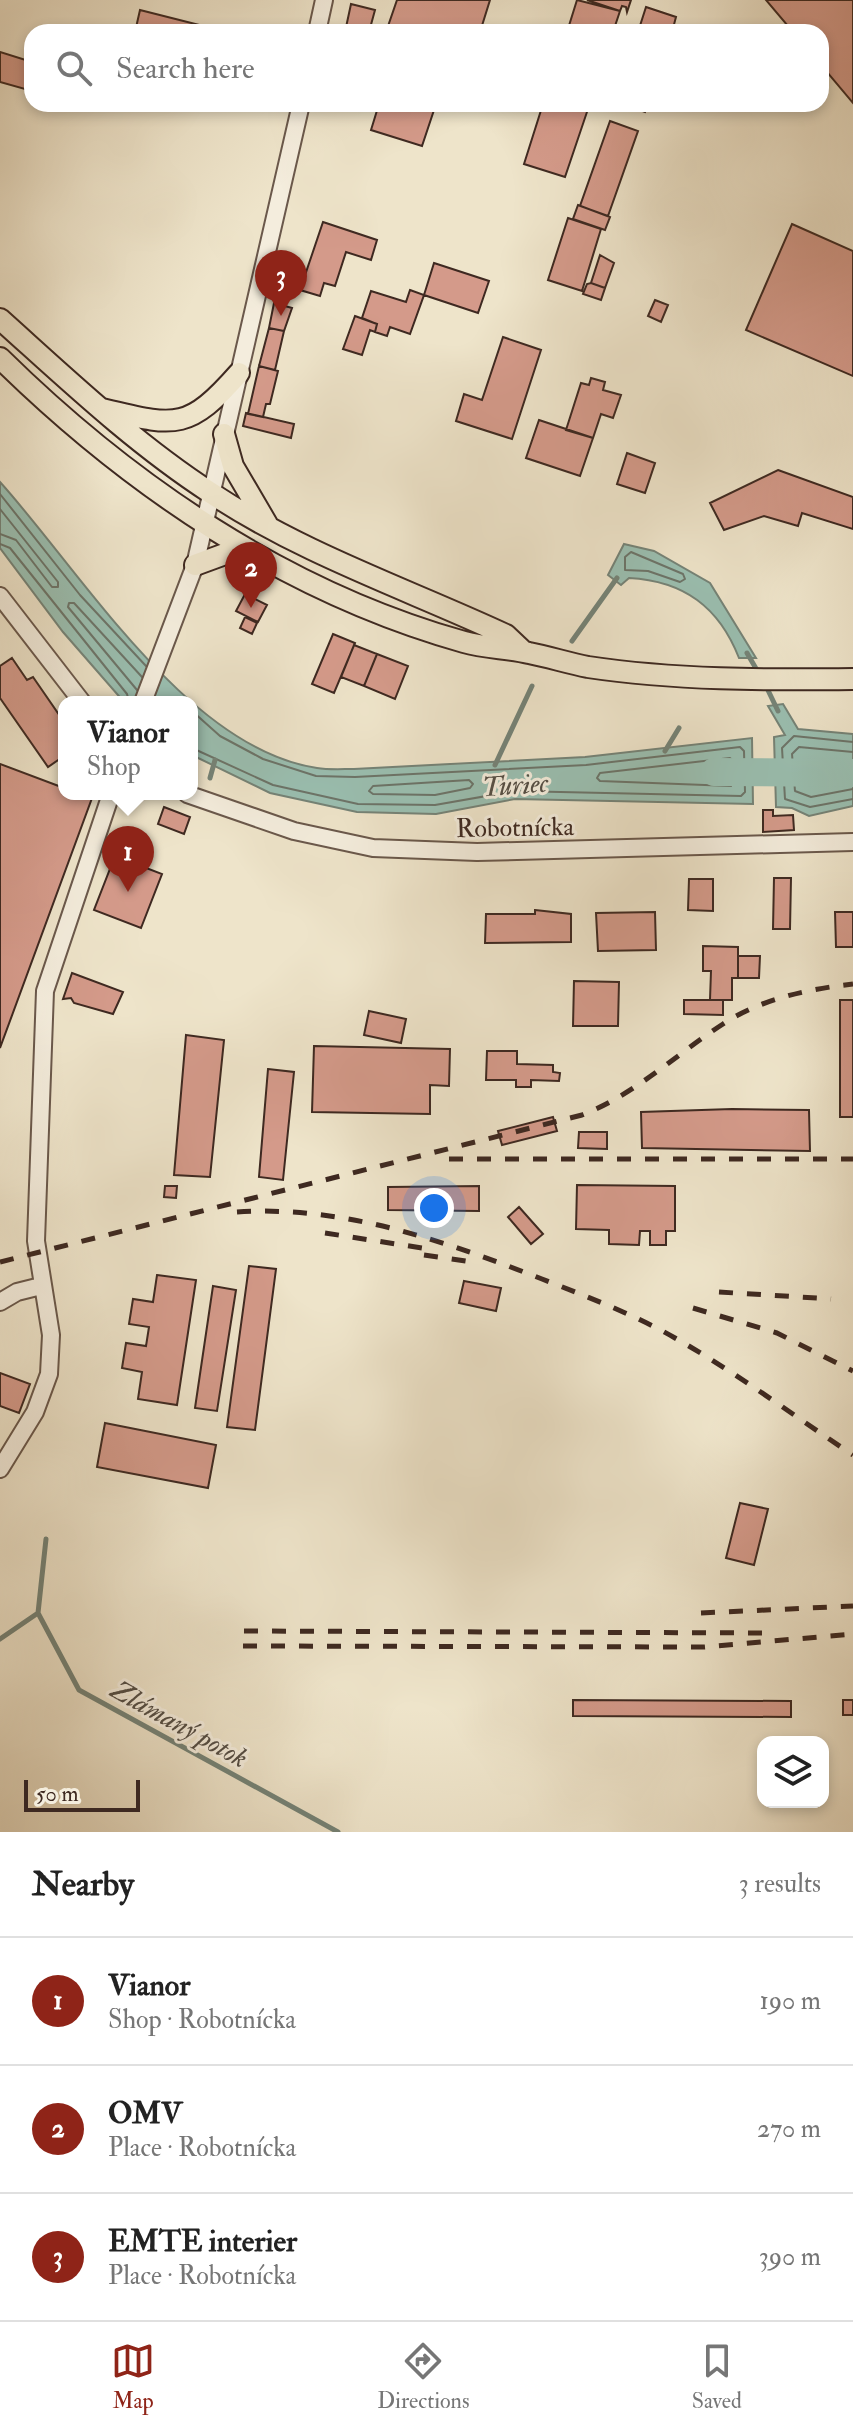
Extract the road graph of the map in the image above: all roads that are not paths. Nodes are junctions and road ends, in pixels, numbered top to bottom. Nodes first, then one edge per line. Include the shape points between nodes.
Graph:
1 (324, 0) edge
2 (319, 24) edge
3 (299, 112) edge
4 (0, 319) edge
5 (0, 358) edge
6 (239, 373) junction
7 (100, 409) junction
8 (224, 434) junction
9 (211, 494) junction
10 (205, 523) junction
11 (270, 528) junction
12 (255, 554) junction
13 (195, 565) junction
14 (0, 596) edge
15 (524, 652) junction
16 (853, 679) edge
17 (77, 696) edge
18 (145, 696) edge
19 (198, 798) edge
20 (109, 800) edge
21 (853, 842) edge
22 (41, 1286) junction
23 (0, 1302) edge
24 (0, 1469) edge

1 - 2 street
3 - 6 street
4 - 7 main road
5 - 10 main road via 108,454
6 - 7 main road via 189,419 159,422
6 - 8 street
7 - 9 main road
8 - 9 street
8 - 11 main road via 233,466
9 - 10 street
9 - 11 main road
10 - 12 main road
10 - 13 street
11 - 15 main road via 378,582 506,635
12 - 13 main road via 225,554
12 - 15 main road via 386,617 465,642
13 - 18 street
14 - 17 street
15 - 16 main road via 611,670
19 - 21 street, Robotnícka via 318,838 373,848 477,852
20 - 22 street via 45,991 36,1241
22 - 23 street
22 - 24 street via 51,1335 49,1374 35,1412

